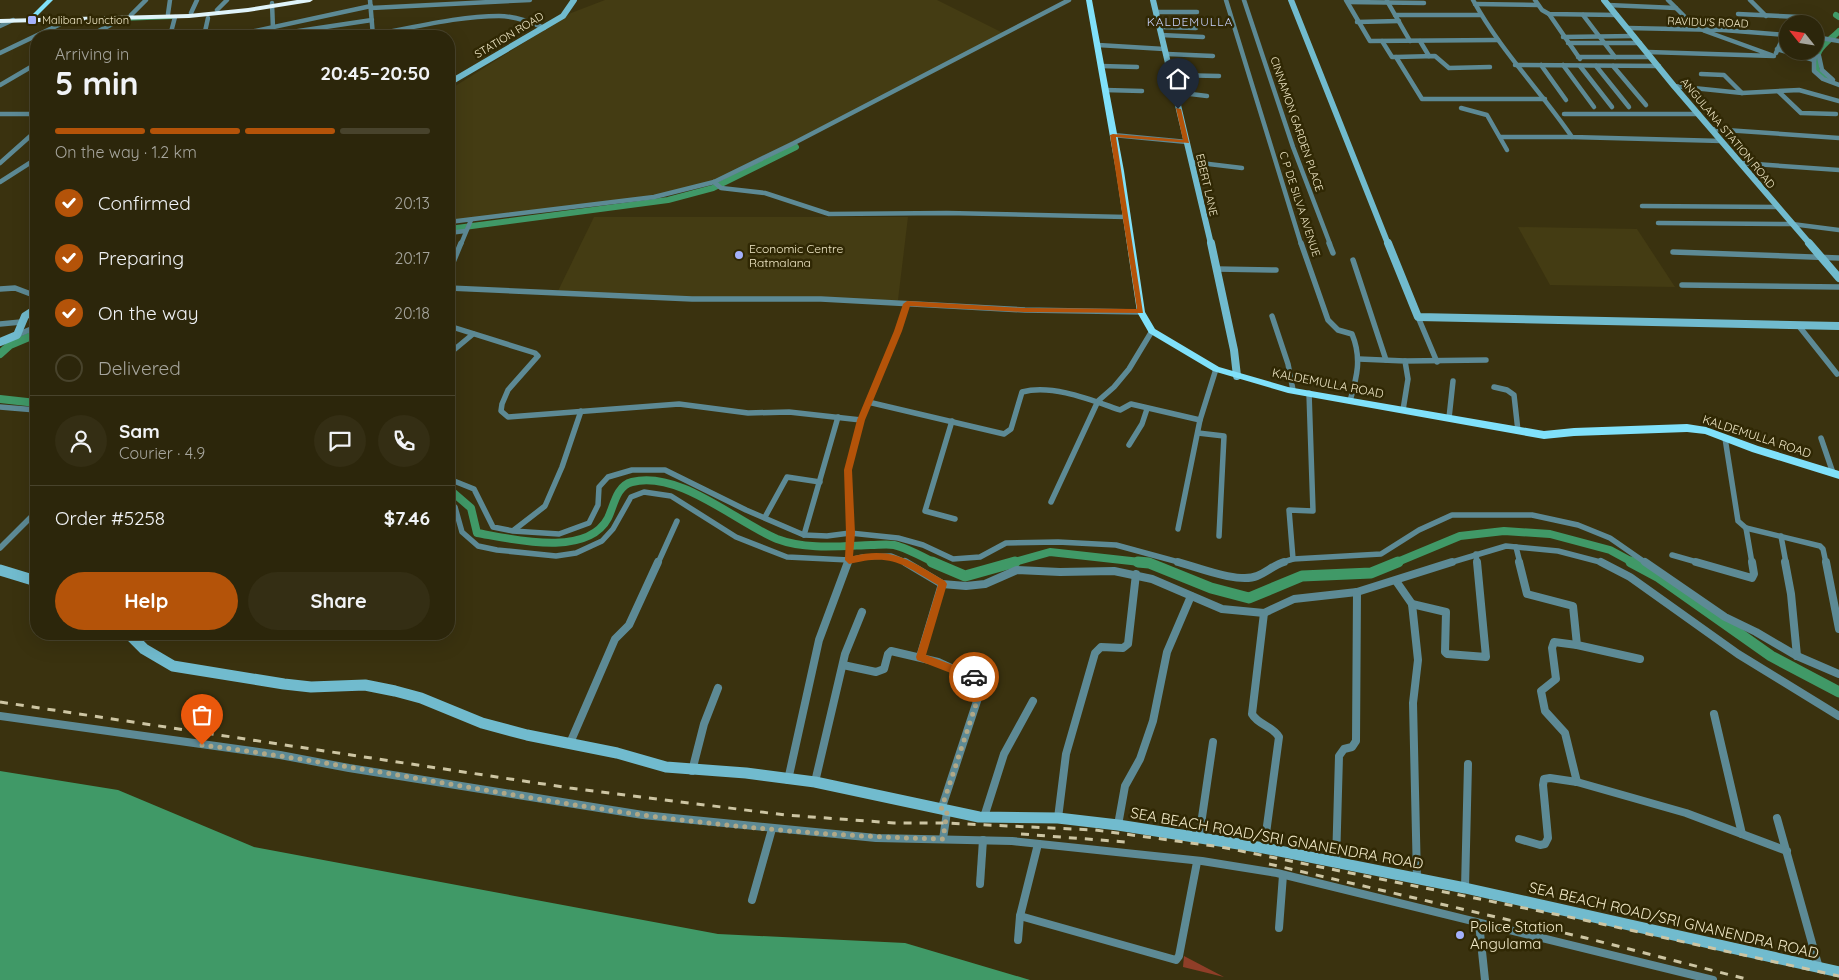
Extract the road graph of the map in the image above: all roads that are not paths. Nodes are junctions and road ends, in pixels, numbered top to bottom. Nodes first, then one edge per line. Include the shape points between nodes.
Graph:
1 (50, 0) edge
2 (146, 0) edge
3 (170, 0) edge
4 (196, 0) edge
5 (227, 0) edge
6 (291, 0) edge
7 (310, 0) edge
8 (370, 0) edge
9 (530, 0) edge
10 (574, 0) edge
11 (1069, 0) edge
12 (1089, 0) edge
13 (1153, 0) edge
14 (1226, 0) edge
15 (1244, 0) edge
16 (1291, 0) edge
17 (1535, 0) edge
18 (1668, 0) edge
19 (1750, 0) edge
20 (1347, 1) edge
21 (1387, 1) edge
22 (1423, 1) edge
23 (1474, 2) edge
24 (1606, 2) edge
25 (272, 5) junction
26 (1538, 5) junction
27 (371, 7) junction
28 (1676, 8) junction
29 (217, 10) junction
30 (1156, 12) junction
31 (1197, 12) dead end
32 (191, 13) junction
33 (1549, 14) junction
34 (1738, 14) dead end
35 (131, 15) junction
36 (171, 15) junction
37 (1395, 15) junction
38 (1432, 15) junction
39 (1481, 15) junction
40 (1583, 15) junction
41 (1617, 15) junction
42 (209, 16) junction
43 (1766, 16) junction
44 (1779, 16) edge
45 (0, 18) edge
46 (32, 18) junction
47 (71, 19) junction
48 (122, 19) junction
49 (13, 20) junction
50 (372, 20) junction
51 (0, 21) edge
52 (1399, 21) junction
53 (1357, 22) junction
54 (0, 26) edge
55 (273, 26) junction
56 (1160, 27) junction
57 (544, 28) junction
58 (1196, 28) dead end
59 (1627, 28) junction
60 (49, 30) edge
61 (101, 30) edge
62 (170, 30) edge
63 (206, 30) edge
64 (259, 30) edge
65 (273, 30) edge
66 (310, 30) edge
67 (373, 30) edge
68 (406, 30) edge
69 (1705, 31) junction
70 (1161, 35) junction
71 (1779, 35) edge
72 (1598, 36) junction
73 (1634, 36) junction
74 (1203, 37) dead end
75 (1563, 37) junction
76 (1824, 38) edge
77 (30, 39) edge
78 (1498, 40) junction
79 (1382, 41) junction
80 (1410, 41) junction
81 (1420, 41) junction
82 (1837, 41) edge
83 (1568, 43) junction
84 (1603, 43) junction
85 (1640, 43) junction
86 (1098, 45) junction
87 (1778, 49) edge
88 (1165, 52) junction
89 (0, 54) edge
90 (1649, 55) junction
91 (1214, 56) dead end
92 (1430, 56) junction
93 (1774, 56) junction
94 (1578, 57) junction
95 (1615, 57) junction
96 (1396, 58) junction
97 (1814, 60) edge
98 (1818, 60) edge
99 (1515, 65) junction
100 (1541, 65) junction
101 (1562, 65) junction
102 (1101, 66) junction
103 (1583, 66) junction
104 (1596, 66) junction
105 (1613, 66) junction
106 (1659, 66) junction
107 (30, 67) edge
108 (1137, 67) dead end
109 (1490, 67) dead end
110 (1701, 74) dead end
111 (1171, 75) junction
112 (1219, 76) dead end
113 (455, 80) edge
114 (1839, 83) edge
115 (0, 84) edge
116 (1674, 86) junction
117 (1106, 90) junction
118 (1142, 91) dead end
119 (1174, 92) junction
120 (1779, 92) junction
121 (1742, 93) junction
122 (1207, 96) dead end
123 (1545, 99) junction
124 (1566, 100) dead end
125 (1839, 102) edge
126 (1646, 106) dead end
127 (1594, 107) dead end
128 (1612, 107) dead end
129 (1628, 107) dead end
130 (1461, 108) dead end
131 (0, 114) edge
132 (30, 114) edge
133 (1564, 114) dead end
134 (1699, 114) junction
135 (1836, 114) dead end
136 (1711, 129) junction
137 (1113, 135) junction
138 (30, 136) edge
139 (1500, 137) junction
140 (1572, 137) junction
141 (1839, 138) edge
142 (1722, 140) junction
143 (1187, 142) junction
144 (1507, 150) dead end
145 (1192, 162) junction
146 (0, 163) edge
147 (1741, 163) junction
148 (28, 164) edge
149 (1242, 168) dead end
150 (1839, 170) edge
151 (0, 182) edge
152 (717, 185) junction
153 (1642, 206) dead end
154 (1778, 207) junction
155 (1126, 217) junction
156 (455, 223) edge
157 (1658, 223) dead end
158 (1792, 224) junction
159 (468, 226) junction
160 (1839, 230) edge
161 (455, 231) edge
162 (1673, 252) dead end
163 (1333, 253) dead end
164 (1821, 256) junction
165 (1839, 258) edge
166 (455, 259) edge
167 (1353, 260) dead end
168 (1217, 269) junction
169 (1276, 270) dead end
170 (1838, 275) edge
171 (1682, 285) dead end
172 (1839, 286) edge
173 (455, 288) edge
174 (0, 289) edge
175 (30, 294) edge
176 (907, 304) junction
177 (30, 312) edge
178 (1141, 312) junction
179 (1272, 316) dead end
180 (1418, 317) junction
181 (21, 322) junction
182 (0, 324) edge
183 (1798, 325) junction
184 (1839, 326) edge
185 (455, 328) edge
186 (30, 330) edge
187 (1152, 331) junction
188 (473, 334) junction
189 (17, 335) junction
190 (0, 342) edge
191 (455, 349) edge
192 (1359, 359) junction
193 (1386, 360) junction
194 (1486, 360) dead end
195 (1405, 361) junction
196 (1437, 362) junction
197 (1216, 369) junction
198 (1837, 374) dead end
199 (1237, 376) junction
200 (1453, 381) dead end
201 (1494, 387) dead end
202 (1293, 390) junction
203 (1308, 393) junction
204 (1098, 401) junction
205 (1350, 401) junction
206 (868, 402) junction
207 (0, 407) edge
208 (1147, 409) junction
209 (30, 410) edge
210 (1403, 410) junction
211 (581, 411) junction
212 (838, 417) junction
213 (1448, 418) junction
214 (861, 420) junction
215 (1200, 420) junction
216 (952, 421) junction
217 (1518, 431) junction
218 (1198, 433) junction
219 (1725, 438) junction
220 (1820, 438) dead end
221 (1129, 445) dead end
222 (1836, 474) edge
223 (455, 482) edge
224 (820, 482) junction
225 (1051, 502) dead end
226 (455, 508) edge
227 (765, 517) junction
228 (30, 518) edge
229 (955, 519) dead end
230 (678, 521) dead end
231 (1746, 528) junction
232 (1178, 529) dead end
233 (513, 531) junction
234 (804, 535) junction
235 (850, 535) junction
236 (1218, 536) dead end
237 (1781, 536) junction
238 (1516, 547) junction
239 (0, 548) edge
240 (1476, 554) junction
241 (1672, 556) dead end
242 (849, 559) junction
243 (1293, 559) junction
244 (0, 570) edge
245 (1136, 574) junction
246 (30, 579) edge
247 (1396, 581) junction
248 (942, 584) junction
249 (1357, 592) junction
250 (1191, 596) junction
251 (1412, 604) junction
252 (862, 612) dead end
253 (1264, 613) junction
254 (1839, 629) edge
255 (135, 640) edge
256 (1577, 645) junction
257 (1797, 656) junction
258 (920, 657) junction
259 (1640, 659) dead end
260 (842, 665) junction
261 (1839, 674) edge
262 (718, 688) dead end
263 (1033, 702) dead end
264 (1714, 714) dead end
265 (0, 716) edge
266 (1839, 716) edge
267 (1213, 742) dead end
268 (570, 743) junction
269 (1468, 764) dead end
270 (692, 771) junction
271 (788, 780) junction
272 (815, 782) junction
273 (1577, 782) junction
274 (944, 811) junction
275 (984, 817) junction
276 (1058, 818) junction
277 (1777, 818) dead end
278 (1118, 825) junction
279 (772, 829) junction
280 (1742, 834) junction
281 (1199, 838) junction
282 (943, 839) junction
283 (1519, 839) dead end
284 (983, 840) junction
285 (1038, 844) junction
286 (1264, 848) junction
287 (1787, 851) junction
288 (1196, 862) junction
289 (1336, 863) junction
290 (1284, 875) junction
291 (1417, 879) junction
292 (980, 884) dead end
293 (1465, 888) junction
294 (752, 900) dead end
295 (1020, 916) junction
296 (1479, 923) junction
297 (1279, 928) dead end
298 (1018, 940) dead end
299 (1819, 968) junction
300 (1839, 972) edge
301 (1485, 980) edge
302 (1713, 980) edge

1 - 46 main road
2 - 35 street
3 - 36 street
4 - 32 street
5 - 29 street
6 - 25 highway
7 - 25 highway
8 - 27 street
9 - 27 street
10 - 57 street, STATION ROAD via 563,16
11 - 152 street
12 - 86 main road, KALDEMULLA ROAD
13 - 30 street, EBERT LANE
14 - 192 street, C P DE SILVA AVENUE via 1292,217 1328,320 1338,330 1352,334
15 - 163 street, CINNAMON GARDEN PLACE via 1293,147
16 - 180 street
17 - 26 street
18 - 28 street
19 - 43 street
20 - 21 street
20 - 53 street
21 - 22 street
21 - 37 street
22 - 38 street
23 - 26 street
23 - 39 street
24 - 28 street
24 - 41 street, ANGULANA STATION ROAD
25 - 29 highway
25 - 42 highway
25 - 55 street
26 - 33 street
27 - 50 street
27 - 55 street
28 - 69 street
29 - 32 highway
30 - 31 street
30 - 56 street, EBERT LANE
32 - 36 highway
33 - 40 street
33 - 75 street
34 - 43 street
35 - 36 highway
35 - 46 highway
36 - 42 highway
36 - 48 highway
36 - 62 street
37 - 38 street
37 - 52 street
38 - 39 street
39 - 78 street
40 - 41 street
40 - 72 street
41 - 59 street, ANGULANA STATION ROAD
42 - 63 street
43 - 44 street
45 - 46 highway
46 - 47 highway
46 - 49 highway
47 - 48 highway
47 - 60 street
48 - 61 street
49 - 51 highway
49 - 54 street
50 - 66 street
50 - 67 street
52 - 53 street
52 - 80 street
53 - 79 street via 1369,41
55 - 64 street
55 - 65 street
56 - 58 street
56 - 70 street, EBERT LANE
57 - 68 street via 501,16
57 - 113 street, STATION ROAD
59 - 69 street, RAVIDU'S ROAD
59 - 73 street, ANGULANA STATION ROAD
69 - 71 street, RAVIDU'S ROAD
69 - 93 street
70 - 74 street
70 - 88 street, EBERT LANE
72 - 73 street
72 - 75 street
72 - 84 street
73 - 85 street, ANGULANA STATION ROAD
75 - 83 street
76 - 82 street
77 - 89 street
78 - 81 street
78 - 99 street
79 - 80 street
79 - 96 street
80 - 81 street
81 - 92 street
83 - 84 street
83 - 94 street
84 - 85 street
84 - 95 street
85 - 90 street, ANGULANA STATION ROAD
86 - 88 street
86 - 102 main road, KALDEMULLA ROAD
87 - 93 street
88 - 91 street
88 - 111 street, EBERT LANE
90 - 93 street
90 - 95 street
90 - 106 street, ANGULANA STATION ROAD
92 - 96 street
92 - 109 street via 1438,58 1449,68
94 - 95 street
94 - 103 street
96 - 123 street via 1419,97 1425,100
97 - 114 street via 1814,71 1823,79
98 - 114 street via 1821,70
99 - 100 street
99 - 123 street
100 - 101 street
100 - 124 street
101 - 103 street
101 - 127 street
102 - 108 street
102 - 117 main road, KALDEMULLA ROAD
103 - 104 street
103 - 128 street
104 - 105 street
104 - 129 street
105 - 106 street
105 - 126 street
106 - 116 street, ANGULANA STATION ROAD
107 - 115 street
110 - 121 street via 1724,75
111 - 112 street
111 - 119 street, EBERT LANE
116 - 121 street
116 - 134 street, ANGULANA STATION ROAD
117 - 118 street
117 - 137 main road, KALDEMULLA ROAD
119 - 122 street
119 - 143 street, EBERT LANE
120 - 121 street
120 - 125 street via 1799,90
120 - 135 street via 1801,113
123 - 140 street
130 - 139 street via 1487,115
131 - 132 street
133 - 134 street
134 - 136 street, ANGULANA STATION ROAD
136 - 141 street
136 - 142 street, ANGULANA STATION ROAD
137 - 143 street
137 - 155 main road, KALDEMULLA ROAD
138 - 146 street
139 - 140 street
139 - 144 street
140 - 142 street
142 - 147 street, ANGULANA STATION ROAD
143 - 145 street, EBERT LANE
145 - 149 street
145 - 168 street, EBERT LANE
147 - 150 street
147 - 154 street, ANGULANA STATION ROAD
148 - 151 street
152 - 155 street via 765,193 832,214 947,212
152 - 159 street
153 - 154 street
154 - 158 street, ANGULANA STATION ROAD
155 - 178 main road, KALDEMULLA ROAD
156 - 159 street
157 - 158 street
158 - 160 street
158 - 164 street, ANGULANA STATION ROAD
159 - 161 street
159 - 166 street
162 - 164 street
164 - 165 street
164 - 170 street, ANGULANA STATION ROAD
167 - 193 street
168 - 169 street
168 - 199 street, EBERT LANE
171 - 172 street
173 - 176 street
174 - 175 street via 15,288
176 - 178 street
176 - 206 street
177 - 181 street
178 - 187 main road, KALDEMULLA ROAD
179 - 202 street
180 - 183 street
180 - 196 street
181 - 182 street
181 - 189 street
183 - 184 street
183 - 198 street
185 - 188 street
186 - 189 street
187 - 197 main road, KALDEMULLA ROAD
187 - 204 street via 1111,392
188 - 191 street
188 - 211 street via 538,356 500,404 500,411 508,417
189 - 190 street
192 - 193 street
192 - 205 street, C P DE SILVA AVENUE
193 - 195 street
194 - 196 street
195 - 196 street
195 - 210 street via 1408,384
197 - 199 main road, KALDEMULLA ROAD
197 - 215 street
199 - 202 main road, KALDEMULLA ROAD
200 - 213 street
201 - 217 street via 1514,395
202 - 203 main road, KALDEMULLA ROAD
203 - 205 main road, KALDEMULLA ROAD
203 - 243 street via 1312,511 1289,510
204 - 208 street via 1120,410 1131,404
204 - 216 street via 1028,390 1022,392 1008,433
204 - 225 street
205 - 210 main road, KALDEMULLA ROAD
206 - 214 street
206 - 216 street
207 - 209 street
208 - 215 street
208 - 221 street
210 - 213 main road, KALDEMULLA ROAD
211 - 212 street via 679,404 748,413 789,412
211 - 233 street via 545,506
212 - 214 street
212 - 224 street
213 - 217 main road, KALDEMULLA ROAD
214 - 235 street via 848,470
215 - 218 street
216 - 229 street via 925,511
217 - 219 main road, KALDEMULLA ROAD via 1544,435 1687,428
218 - 232 street
218 - 236 street via 1224,436
219 - 222 main road, KALDEMULLA ROAD
219 - 231 street via 1736,519
220 - 222 street
223 - 233 street via 474,490 493,527
224 - 227 street via 787,477
224 - 234 street
226 - 242 street via 466,536 478,546 556,556 576,553 602,541 614,529 631,497 644,492 671,496 736,536 777,554
227 - 233 street via 665,470 632,470 608,478 599,486 598,505 588,523 559,534
227 - 234 street
228 - 239 street
230 - 268 street via 630,625 614,639
231 - 237 street
231 - 241 street via 1752,578
234 - 235 street
235 - 242 street
235 - 243 street via 898,538 953,559 980,557 1006,544 1116,545 1237,578 1256,577 1274,565
237 - 254 street via 1823,549
237 - 257 street
238 - 240 street via 1506,546
238 - 256 street via 1527,594 1573,606
238 - 266 street via 1558,551 1602,562 1654,592 1738,654
240 - 247 street
240 - 251 street via 1486,657 1447,654 1446,612
242 - 248 street via 891,556
242 - 271 street via 819,640
243 - 257 street via 1381,554 1419,530 1452,515 1532,515 1578,524 1610,538 1725,618
244 - 246 street
245 - 248 street via 1017,570 985,584
245 - 250 street
245 - 276 street via 1128,644 1123,648 1101,647 1095,653 1066,754
247 - 249 street
247 - 251 street
248 - 258 street
249 - 253 street via 1294,599
249 - 289 street via 1356,741 1339,756
250 - 253 street via 1222,609
250 - 278 street via 1167,652 1153,721 1140,759 1125,786
251 - 291 street via 1418,660 1413,703
252 - 260 street
253 - 286 street via 1252,714 1256,722 1275,730 1279,737
255 - 268 street, SEA BEACH ROAD/SRI GNANENDRA ROAD via 173,666 311,687 373,686 420,698 482,723
256 - 259 street
256 - 273 street via 1554,642 1556,679 1541,691 1546,711 1566,733
257 - 261 street
258 - 260 street via 891,651 884,669 876,672
258 - 274 street via 975,678 982,686
260 - 272 street
262 - 270 street via 704,724
263 - 275 street via 1001,761
264 - 280 street
265 - 279 street via 280,755 642,815
267 - 281 street
268 - 270 street, SEA BEACH ROAD/SRI GNANENDRA ROAD
269 - 293 street
270 - 271 street, SEA BEACH ROAD/SRI GNANENDRA ROAD via 746,773
271 - 272 street, SEA BEACH ROAD/SRI GNANENDRA ROAD
272 - 274 street, SEA BEACH ROAD/SRI GNANENDRA ROAD
273 - 280 street via 1686,813
273 - 283 street via 1544,779 1546,844
274 - 275 street, SEA BEACH ROAD/SRI GNANENDRA ROAD
274 - 282 street
275 - 276 street, SEA BEACH ROAD/SRI GNANENDRA ROAD
276 - 278 street, SEA BEACH ROAD/SRI GNANENDRA ROAD
277 - 287 street
278 - 281 street, SEA BEACH ROAD/SRI GNANENDRA ROAD
279 - 282 street via 876,838
279 - 294 street
280 - 287 street
281 - 286 street, SEA BEACH ROAD/SRI GNANENDRA ROAD
282 - 284 street
284 - 285 street
284 - 292 street
285 - 288 street
285 - 295 street
286 - 289 street, SEA BEACH ROAD/SRI GNANENDRA ROAD
287 - 299 street
288 - 290 street
288 - 295 street via 1176,960
289 - 291 street, SEA BEACH ROAD/SRI GNANENDRA ROAD
290 - 296 street
290 - 297 street
291 - 293 street, SEA BEACH ROAD/SRI GNANENDRA ROAD
293 - 299 street, SEA BEACH ROAD/SRI GNANENDRA ROAD
295 - 298 street
296 - 301 street
296 - 302 street
299 - 300 street, SEA BEACH ROAD/SRI GNANENDRA ROAD

